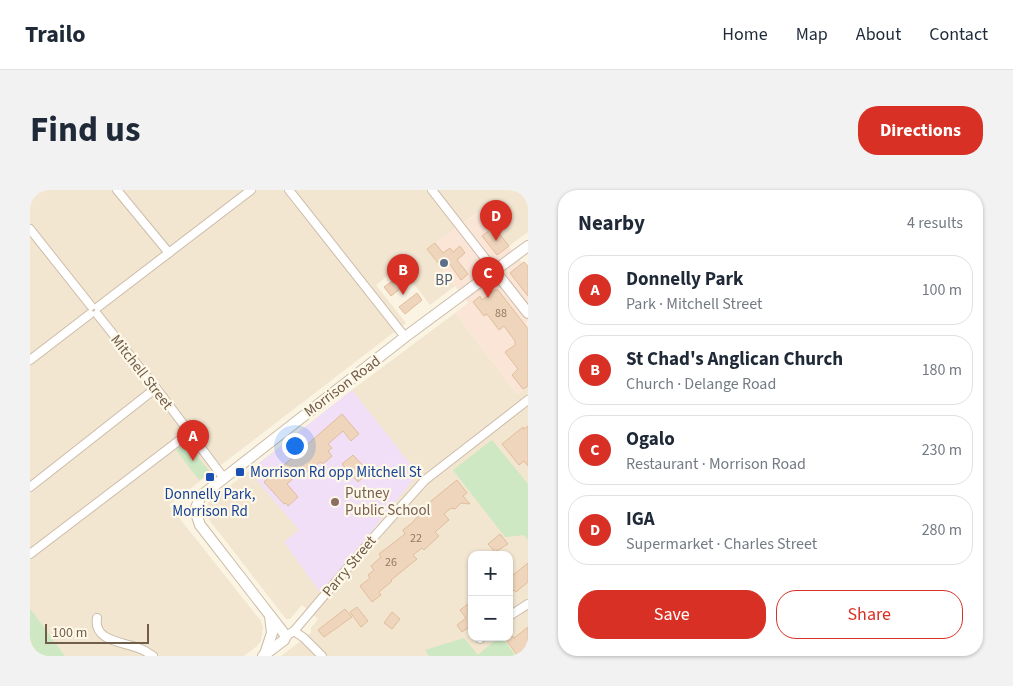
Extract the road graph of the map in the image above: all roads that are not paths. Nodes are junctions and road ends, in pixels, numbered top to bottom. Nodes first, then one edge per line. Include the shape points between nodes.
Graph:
1 (117, 190) edge
2 (251, 190) edge
3 (289, 190) edge
4 (432, 190) edge
5 (30, 229) edge
6 (528, 246) edge
7 (169, 253) junction
8 (495, 271) junction
9 (94, 310) junction
10 (528, 313) edge
11 (405, 337) junction
12 (30, 360) edge
13 (156, 388) junction
14 (528, 400) edge
15 (189, 433) junction
16 (224, 477) junction
17 (30, 487) edge
18 (30, 554) edge
19 (528, 604) edge
20 (513, 613) edge
21 (270, 616) junction
22 (97, 618) dead end
23 (290, 634) junction
24 (264, 655) edge
25 (153, 656) edge
26 (322, 656) edge

1 - 7 street
2 - 7 street
3 - 11 street
4 - 8 street
5 - 9 street, Mitchell Street
6 - 8 street, Morrison Road
7 - 9 street
8 - 10 street
8 - 11 street, Morrison Road
9 - 12 street
9 - 13 street, Mitchell Street
11 - 16 street, Morrison Road
13 - 15 street, Mitchell Street
13 - 17 street
14 - 23 street, Parry Street via 425,480
15 - 16 street, Mitchell Street
15 - 18 street
16 - 21 street, Morrison Road via 201,496 195,510 197,520
19 - 20 street
21 - 23 street, Morrison Road
21 - 24 street via 272,633
22 - 25 street via 100,633
23 - 24 street
23 - 26 street via 304,638

